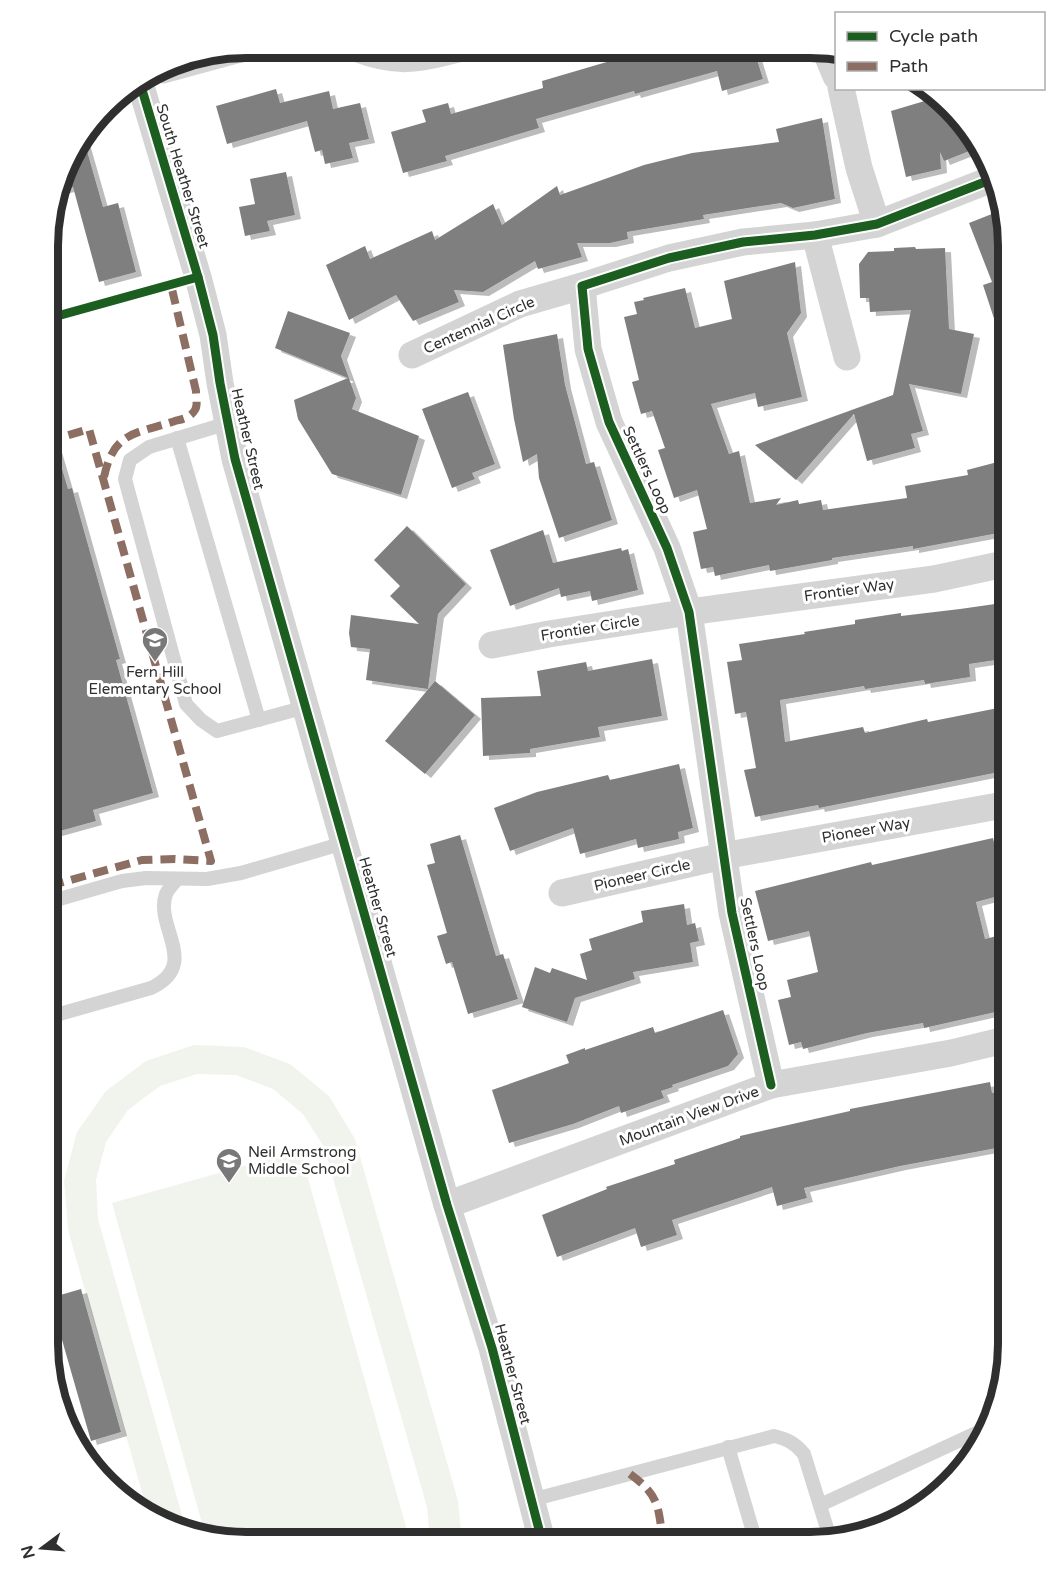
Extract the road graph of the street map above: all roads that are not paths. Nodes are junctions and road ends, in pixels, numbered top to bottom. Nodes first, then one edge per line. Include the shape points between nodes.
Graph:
1 (391, 59) edge
2 (412, 59) edge
3 (142, 90) edge
4 (841, 90) edge
5 (986, 180) edge
6 (878, 224) junction
7 (815, 235) junction
8 (198, 277) joint
9 (582, 286) junction
10 (412, 355) dead end
11 (847, 357) dead end
12 (228, 423) junction
13 (177, 438) junction
14 (998, 565) edge
15 (689, 612) junction
16 (492, 645) dead end
17 (306, 708) junction
18 (259, 720) junction
19 (998, 806) edge
20 (344, 843) junction
21 (723, 856) junction
22 (177, 879) junction
23 (562, 893) dead end
24 (58, 899) edge
25 (58, 1014) edge
26 (998, 1042) edge
27 (771, 1085) junction
28 (447, 1205) junction
29 (975, 1433) edge
30 (728, 1447) junction
31 (531, 1500) junction
32 (820, 1505) junction
33 (828, 1530) edge
34 (540, 1532) edge
35 (753, 1532) edge

1 - 2 street
3 - 8 street, South Heather Street
4 - 6 street via 859,168
5 - 6 street
6 - 7 street
7 - 9 street via 743,242 669,258
7 - 11 street
8 - 12 street, Heather Street via 213,335
9 - 10 street, Centennial Circle via 520,304
9 - 15 street, Settlers Loop via 588,349 609,422 667,548
12 - 13 lane
12 - 17 street, Heather Street
13 - 18 lane
13 - 18 lane via 149,447 130,460 125,479 186,704 217,731
14 - 15 street, Frontier Way via 934,579
15 - 16 street, Frontier Circle
15 - 21 street, Settlers Loop
17 - 18 lane
17 - 20 street, Heather Street
19 - 21 street, Pioneer Way
20 - 22 lane via 241,873
20 - 28 street, Heather Street
21 - 23 street, Pioneer Circle
21 - 27 street, Settlers Loop
22 - 24 lane via 122,881
22 - 25 lane via 166,895 165,909 175,956 168,976 151,988
26 - 27 street, Mountain View Drive
27 - 28 street, Mountain View Drive
28 - 31 street, Heather Street via 492,1348
29 - 32 lane
30 - 31 lane
30 - 32 lane via 774,1436 796,1445 809,1465
30 - 35 lane
31 - 34 street, Heather Street
32 - 33 lane

